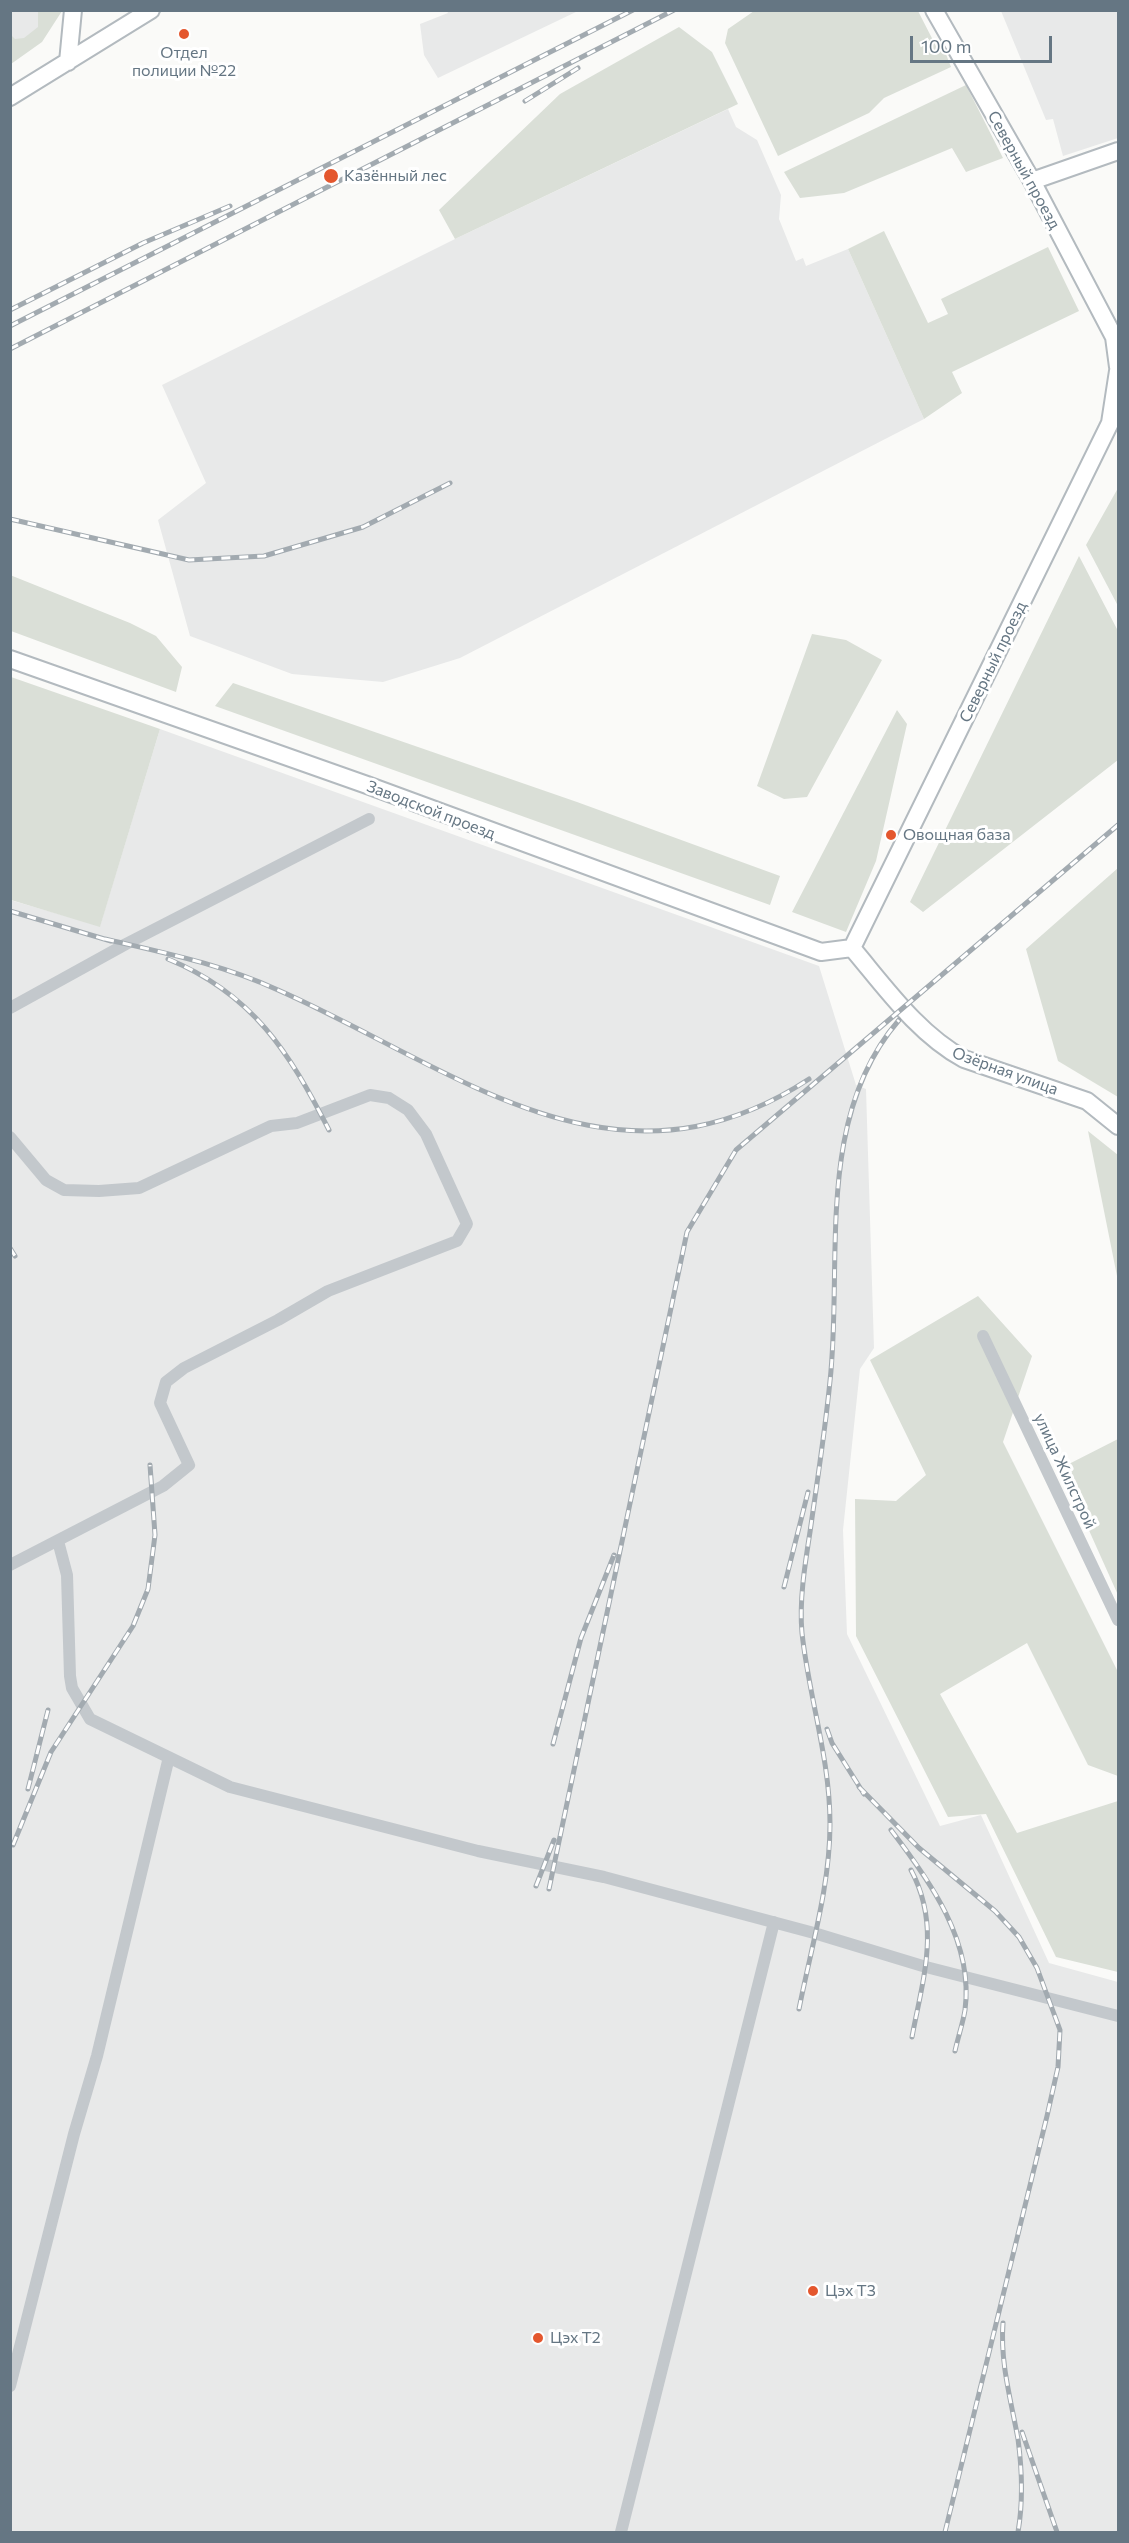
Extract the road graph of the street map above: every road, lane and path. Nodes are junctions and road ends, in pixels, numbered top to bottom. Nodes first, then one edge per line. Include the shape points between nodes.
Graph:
1 (73, 10) edge
2 (151, 10) edge
3 (934, 10) edge
4 (68, 62) junction
5 (10, 97) edge
6 (1119, 151) edge
7 (1032, 181) junction
8 (1119, 369) edge
9 (10, 658) edge
10 (369, 819) dead end
11 (852, 948) junction
12 (10, 1008) edge
13 (1119, 1126) edge
14 (10, 1137) edge
15 (982, 1336) dead end
16 (58, 1541) junction
17 (10, 1565) edge
18 (1117, 1612) edge
19 (169, 1757) junction
20 (774, 1922) junction
21 (1119, 2016) edge
22 (10, 2386) edge
23 (621, 2532) edge

1 - 4 street
2 - 4 street
3 - 7 street, Северный проезд
4 - 5 street
6 - 7 street
7 - 8 street, Северный проезд via 1114,337
8 - 11 street, Северный проезд via 1110,423
9 - 11 street, Заводской проезд via 821,952
10 - 12 street
11 - 13 street, Озёрная улица via 946,1049 964,1059 1087,1101
14 - 16 street via 46,1180 64,1190 139,1188 271,1126 297,1123 370,1095 389,1098 408,1110 426,1134 467,1224 457,1241 328,1291 174,1375 165,1382 160,1403 189,1465 163,1486
15 - 18 street, улица Жилстрой
16 - 17 street
16 - 19 street via 67,1575 72,1688 90,1719
19 - 20 street via 230,1787
19 - 22 street via 97,2056
20 - 21 street
20 - 23 street

